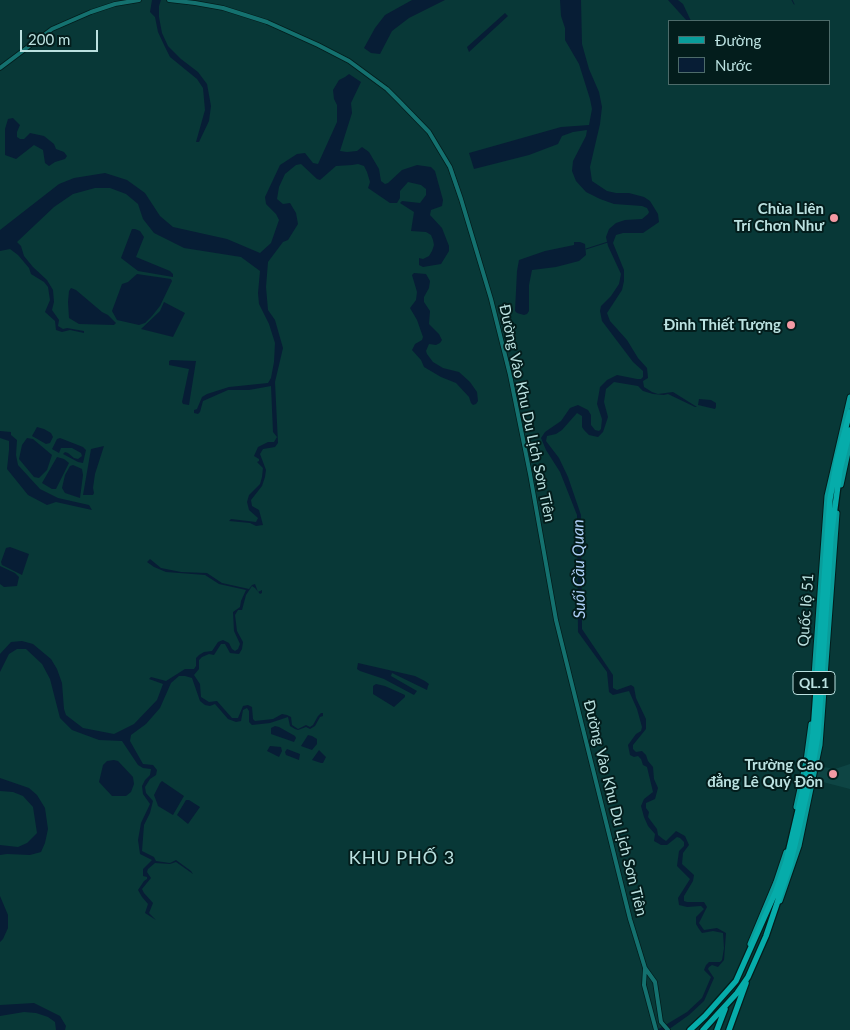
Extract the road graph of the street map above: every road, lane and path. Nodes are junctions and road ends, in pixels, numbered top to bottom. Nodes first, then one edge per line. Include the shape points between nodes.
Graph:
1 (139, 0) edge
2 (169, 0) edge
3 (0, 68) edge
4 (850, 397) edge
5 (850, 412) edge
6 (850, 430) edge
7 (850, 443) edge
8 (838, 451) junction
9 (827, 638) junction
10 (808, 779) junction
11 (645, 968) junction
12 (734, 994) junction
13 (728, 1004) junction
14 (656, 1030) edge
15 (668, 1030) edge
16 (690, 1030) edge
17 (703, 1030) edge
18 (717, 1030) edge
19 (729, 1030) edge

1 - 3 street via 114,4 52,29
2 - 11 street, Đường Vào Khu Du Lịch Sơn Tiên via 223,8 267,22 349,61 387,89 429,132 450,168 500,334 524,439 556,620 630,920
4 - 8 main road, Quốc lộ 51 / QL.1
5 - 8 highway, Quốc lộ 51 / QL.1
6 - 9 highway, Quốc lộ 51 / QL.1 via 840,470 832,535
7 - 9 main road, Quốc lộ 51 / QL.1 via 838,498
8 - 10 highway, Quốc lộ 51 / QL.1 via 822,582
9 - 10 highway, Quốc lộ 51 / QL.1 via 818,729
10 - 12 highway, Quốc lộ 51 / QL.1 via 779,883 736,978
10 - 12 highway, Quốc lộ 51 / QL.1 via 790,865 766,936 748,977
11 - 14 street, Đường Vào Khu Du Lịch Sơn Tiên via 644,986
11 - 15 street, Đường Vào Khu Du Lịch Sơn Tiên via 655,982 661,1022
12 - 13 highway, QL.1
12 - 16 highway
12 - 19 highway, QL.1
13 - 17 highway
13 - 18 highway, QL.1

